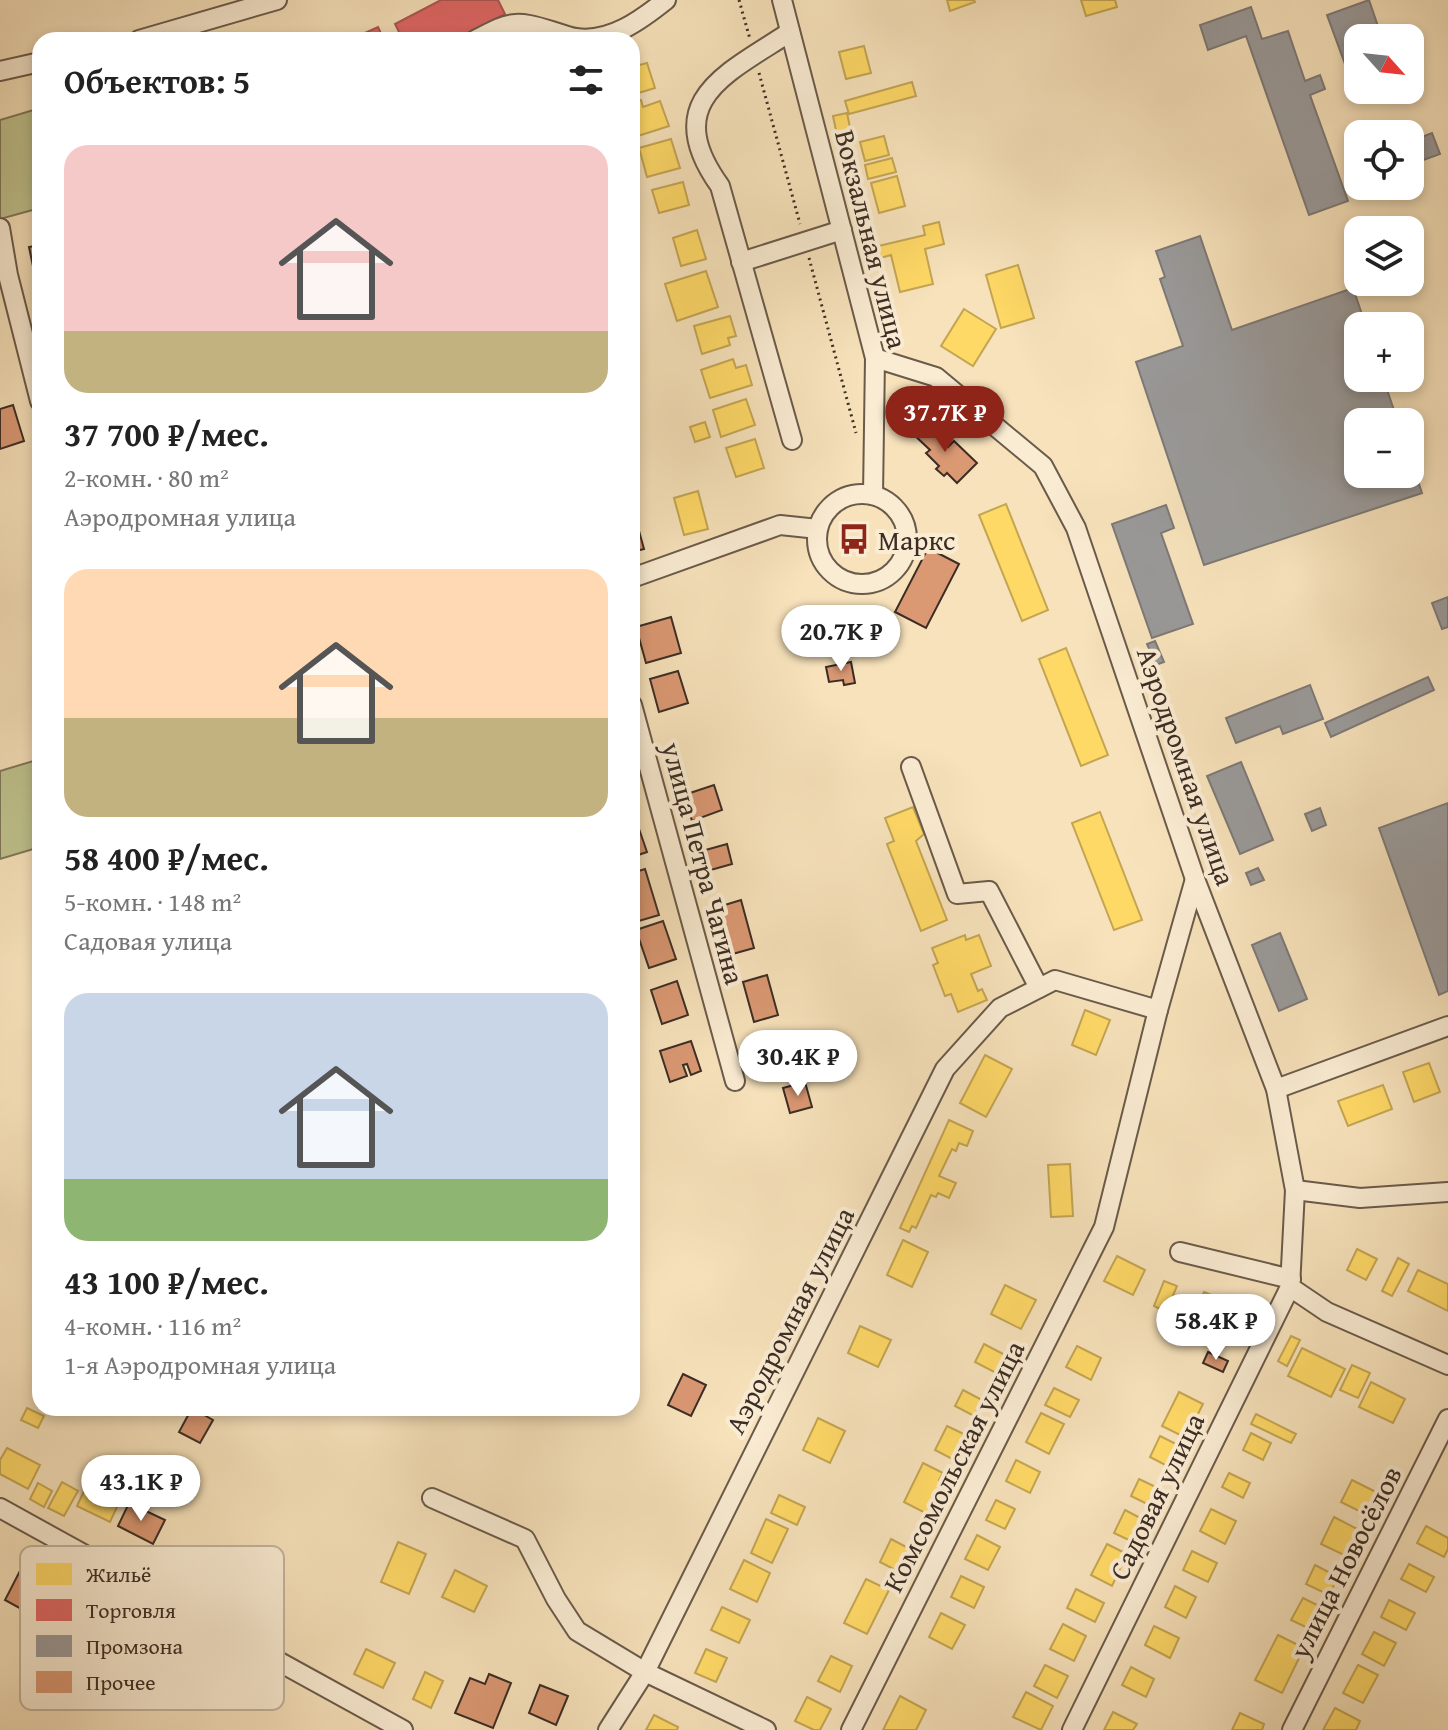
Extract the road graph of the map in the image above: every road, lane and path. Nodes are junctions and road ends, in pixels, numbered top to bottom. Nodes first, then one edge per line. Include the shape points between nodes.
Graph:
1 (277, 0) edge
2 (666, 0) edge
3 (782, 0) edge
4 (200, 32) edge
5 (490, 32) edge
6 (556, 32) edge
7 (614, 32) edge
8 (790, 32) junction
9 (32, 64) edge
10 (0, 71) edge
11 (0, 228) edge
12 (842, 230) junction
13 (741, 262) junction
14 (875, 358) junction
15 (32, 370) edge
16 (792, 440) dead end
17 (873, 495) junction
18 (818, 529) junction
19 (640, 575) edge
20 (640, 734) edge
21 (911, 767) dead end
22 (1195, 879) junction
23 (1039, 988) junction
24 (1158, 1010) junction
25 (1448, 1026) edge
26 (735, 1081) dead end
27 (1276, 1089) junction
28 (1295, 1190) junction
29 (1448, 1192) edge
30 (1180, 1252) dead end
31 (1291, 1283) junction
32 (1448, 1365) edge
33 (1448, 1419) edge
34 (432, 1498) dead end
35 (0, 1508) edge
36 (69, 1546) edge
37 (284, 1664) edge
38 (645, 1672) junction
39 (403, 1730) edge
40 (608, 1730) edge
41 (766, 1730) edge
42 (851, 1730) edge
43 (1072, 1730) edge
44 (1292, 1730) edge

1 - 4 street
2 - 7 street via 639,22
3 - 8 street, Вокзальная улица
5 - 6 street via 523,22
8 - 12 street, Вокзальная улица
8 - 13 street via 716,81 699,107 695,133 703,162 720,186
9 - 10 street
11 - 15 street
12 - 13 street
12 - 14 street, Вокзальная улица
13 - 16 street
14 - 17 street, Вокзальная улица
14 - 22 street, Аэродромная улица via 936,377 1043,466 1076,528
17 - 18 street via 839,500
17 - 18 street via 901,515 907,532 899,565 886,577 869,584 836,576 824,563
18 - 19 street via 780,525
20 - 26 street, улица Петра Чагина
21 - 23 street via 957,894 989,891
22 - 24 street, Комсомольская улица
22 - 27 street, Аэродромная улица
23 - 24 street, Аэродромная улица via 1055,980
23 - 38 street, Аэродромная улица via 1000,1008 945,1069
24 - 42 street, Комсомольская улица via 1104,1227
25 - 27 street
27 - 28 street, Аэродромная улица
28 - 29 street via 1360,1198
28 - 31 street, Аэродромная улица
30 - 31 street
31 - 32 street via 1327,1312
31 - 43 street, Садовая улица
33 - 44 street, улица Новосёлов
34 - 38 street via 525,1539 577,1631
35 - 36 street
37 - 39 street
38 - 40 street, Аэродромная улица
38 - 41 street

